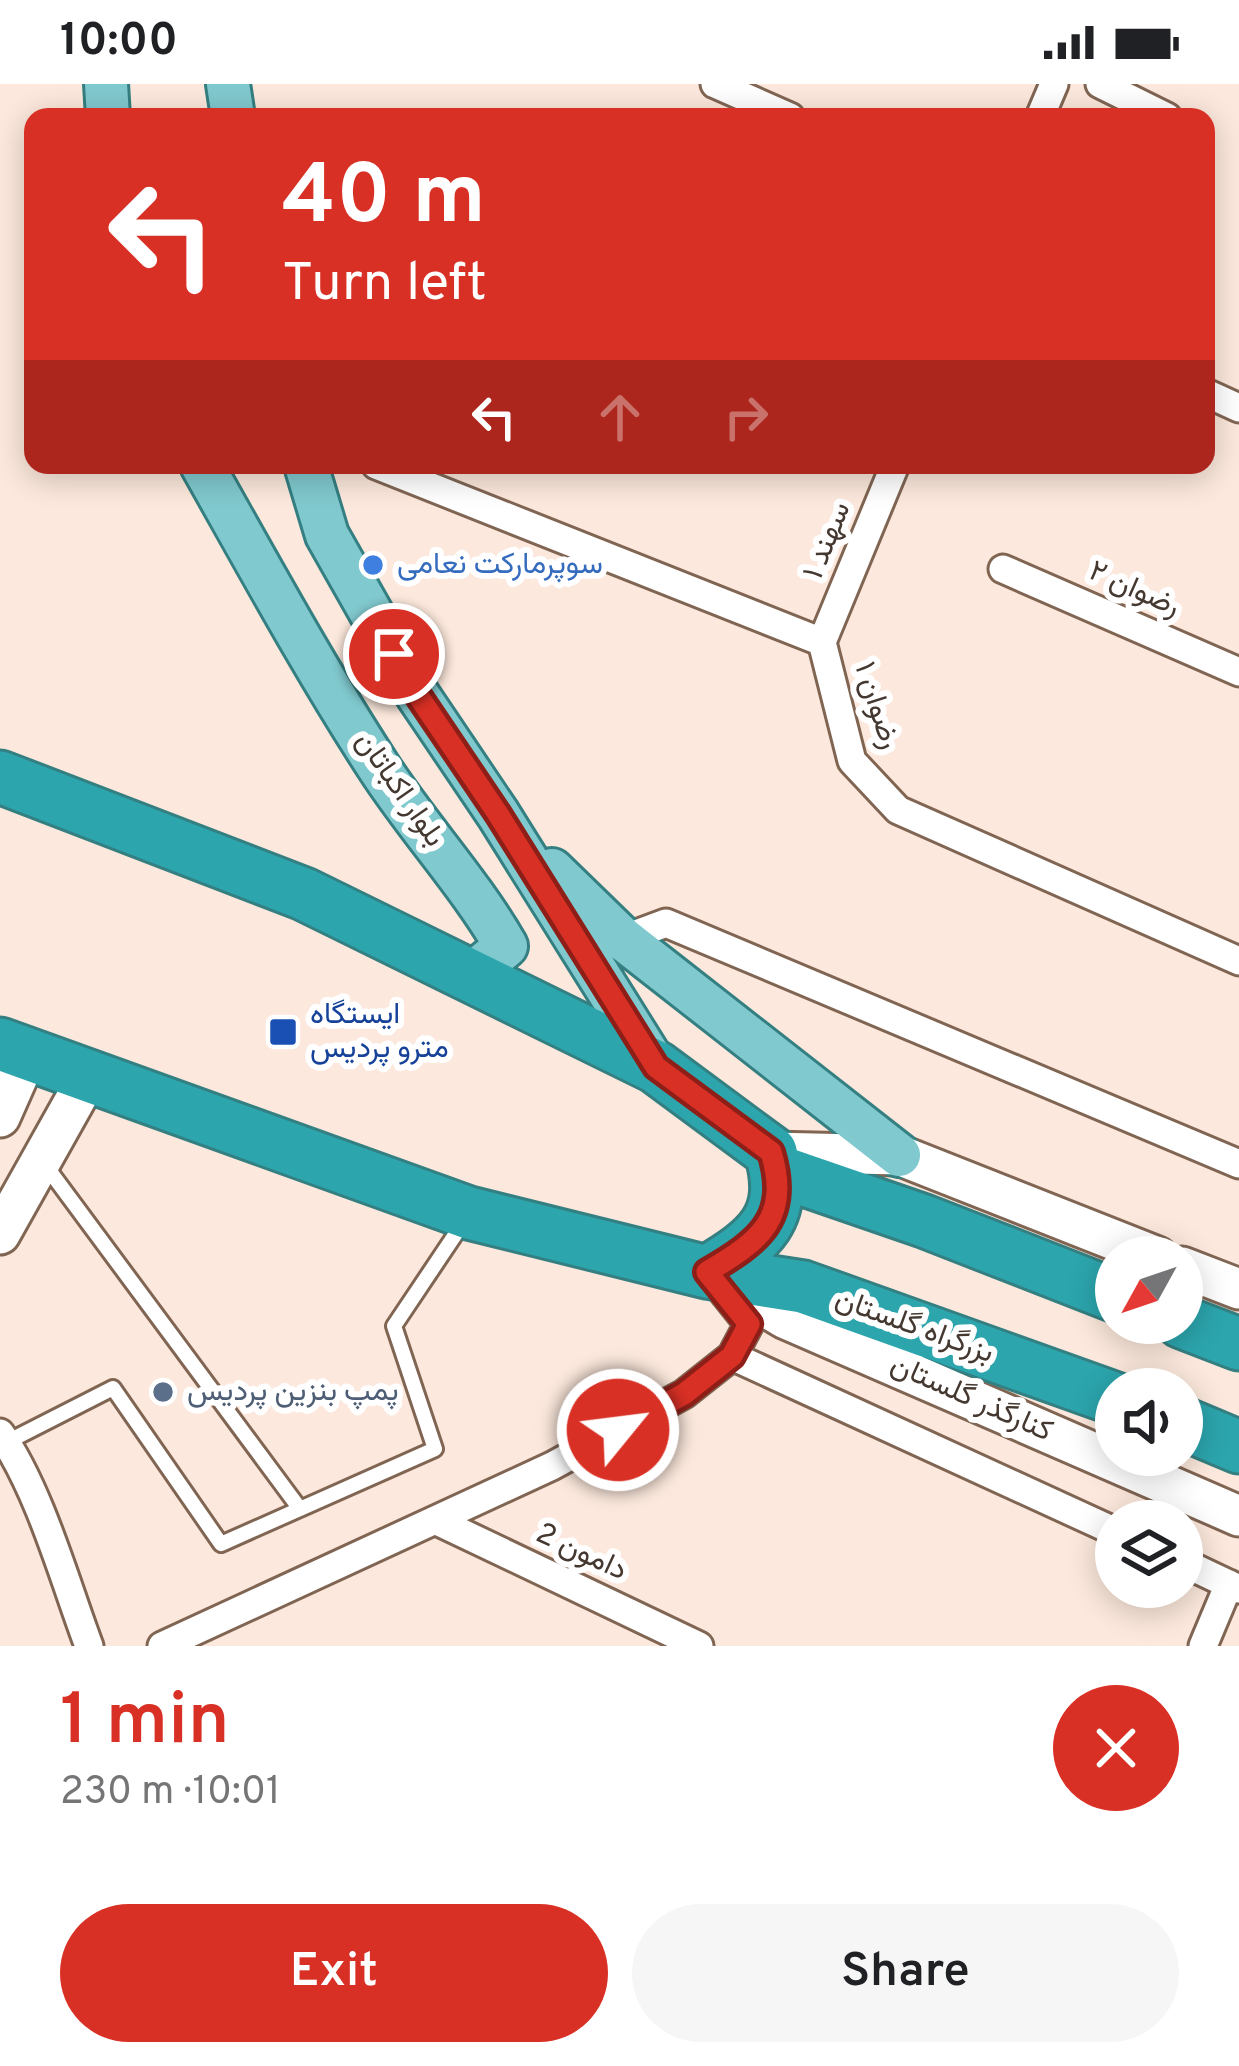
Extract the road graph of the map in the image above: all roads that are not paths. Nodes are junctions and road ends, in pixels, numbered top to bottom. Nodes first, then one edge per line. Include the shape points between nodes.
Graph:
1 (715, 84) edge
2 (1100, 84) edge
3 (770, 108) edge
4 (1149, 108) edge
5 (207, 474) edge
6 (309, 474) edge
7 (399, 474) edge
8 (891, 474) edge
9 (1003, 569) dead end
10 (822, 642) junction
11 (1239, 672) edge
12 (0, 777) edge
13 (498, 814) junction
14 (623, 940) junction
15 (1239, 961) edge
16 (470, 976) junction
17 (14, 1050) edge
18 (656, 1067) junction
19 (88, 1077) junction
20 (0, 1117) edge
21 (899, 1155) junction
22 (41, 1159) junction
23 (774, 1161) junction
24 (1239, 1164) edge
25 (469, 1214) junction
26 (0, 1234) edge
27 (1104, 1236) edge
28 (707, 1272) junction
29 (1203, 1275) edge
30 (1095, 1288) edge
31 (1239, 1289) edge
32 (1203, 1330) edge
33 (1239, 1344) edge
34 (732, 1356) junction
35 (1095, 1392) edge
36 (1203, 1432) edge
37 (3, 1437) edge
38 (1239, 1447) edge
39 (300, 1509) junction
40 (1239, 1516) edge
41 (435, 1520) junction
42 (1095, 1522) edge
43 (1203, 1572) edge
44 (1234, 1586) edge
45 (89, 1646) edge
46 (162, 1646) edge
47 (699, 1646) edge
48 (1203, 1646) edge

1 - 3 street
2 - 4 street
5 - 16 main road, بلوار اکباتان via 380,770 506,946
6 - 13 main road via 327,535 417,694
7 - 10 street, رضوان ۱
8 - 10 street, سهند ۱
9 - 11 street, رضوان ۲
10 - 15 street, رضوان ۱ via 852,761 898,810
12 - 16 highway via 304,893
13 - 14 main road
13 - 18 main road
14 - 21 main road
14 - 24 street via 665,923
16 - 18 highway
17 - 19 highway, بزرگراه گلستان
17 - 20 street
18 - 23 highway
19 - 22 street
19 - 25 highway, بزرگراه گلستان
21 - 23 street
21 - 27 street
22 - 26 street
22 - 39 lane
23 - 28 highway via 774,1216 747,1249
23 - 30 highway
25 - 28 highway, بزرگراه گلستان
25 - 39 lane via 394,1326 435,1449
28 - 34 street via 749,1324
28 - 35 highway, بزرگراه گلستان via 803,1287
28 - 40 street, کنارگذر گلستان via 784,1318
29 - 31 street
32 - 33 highway
34 - 41 street via 684,1394
34 - 42 street
36 - 38 highway
37 - 39 lane via 113,1388 221,1544
37 - 45 street
41 - 46 street
41 - 47 street, دامون 2
43 - 44 street
44 - 48 street

